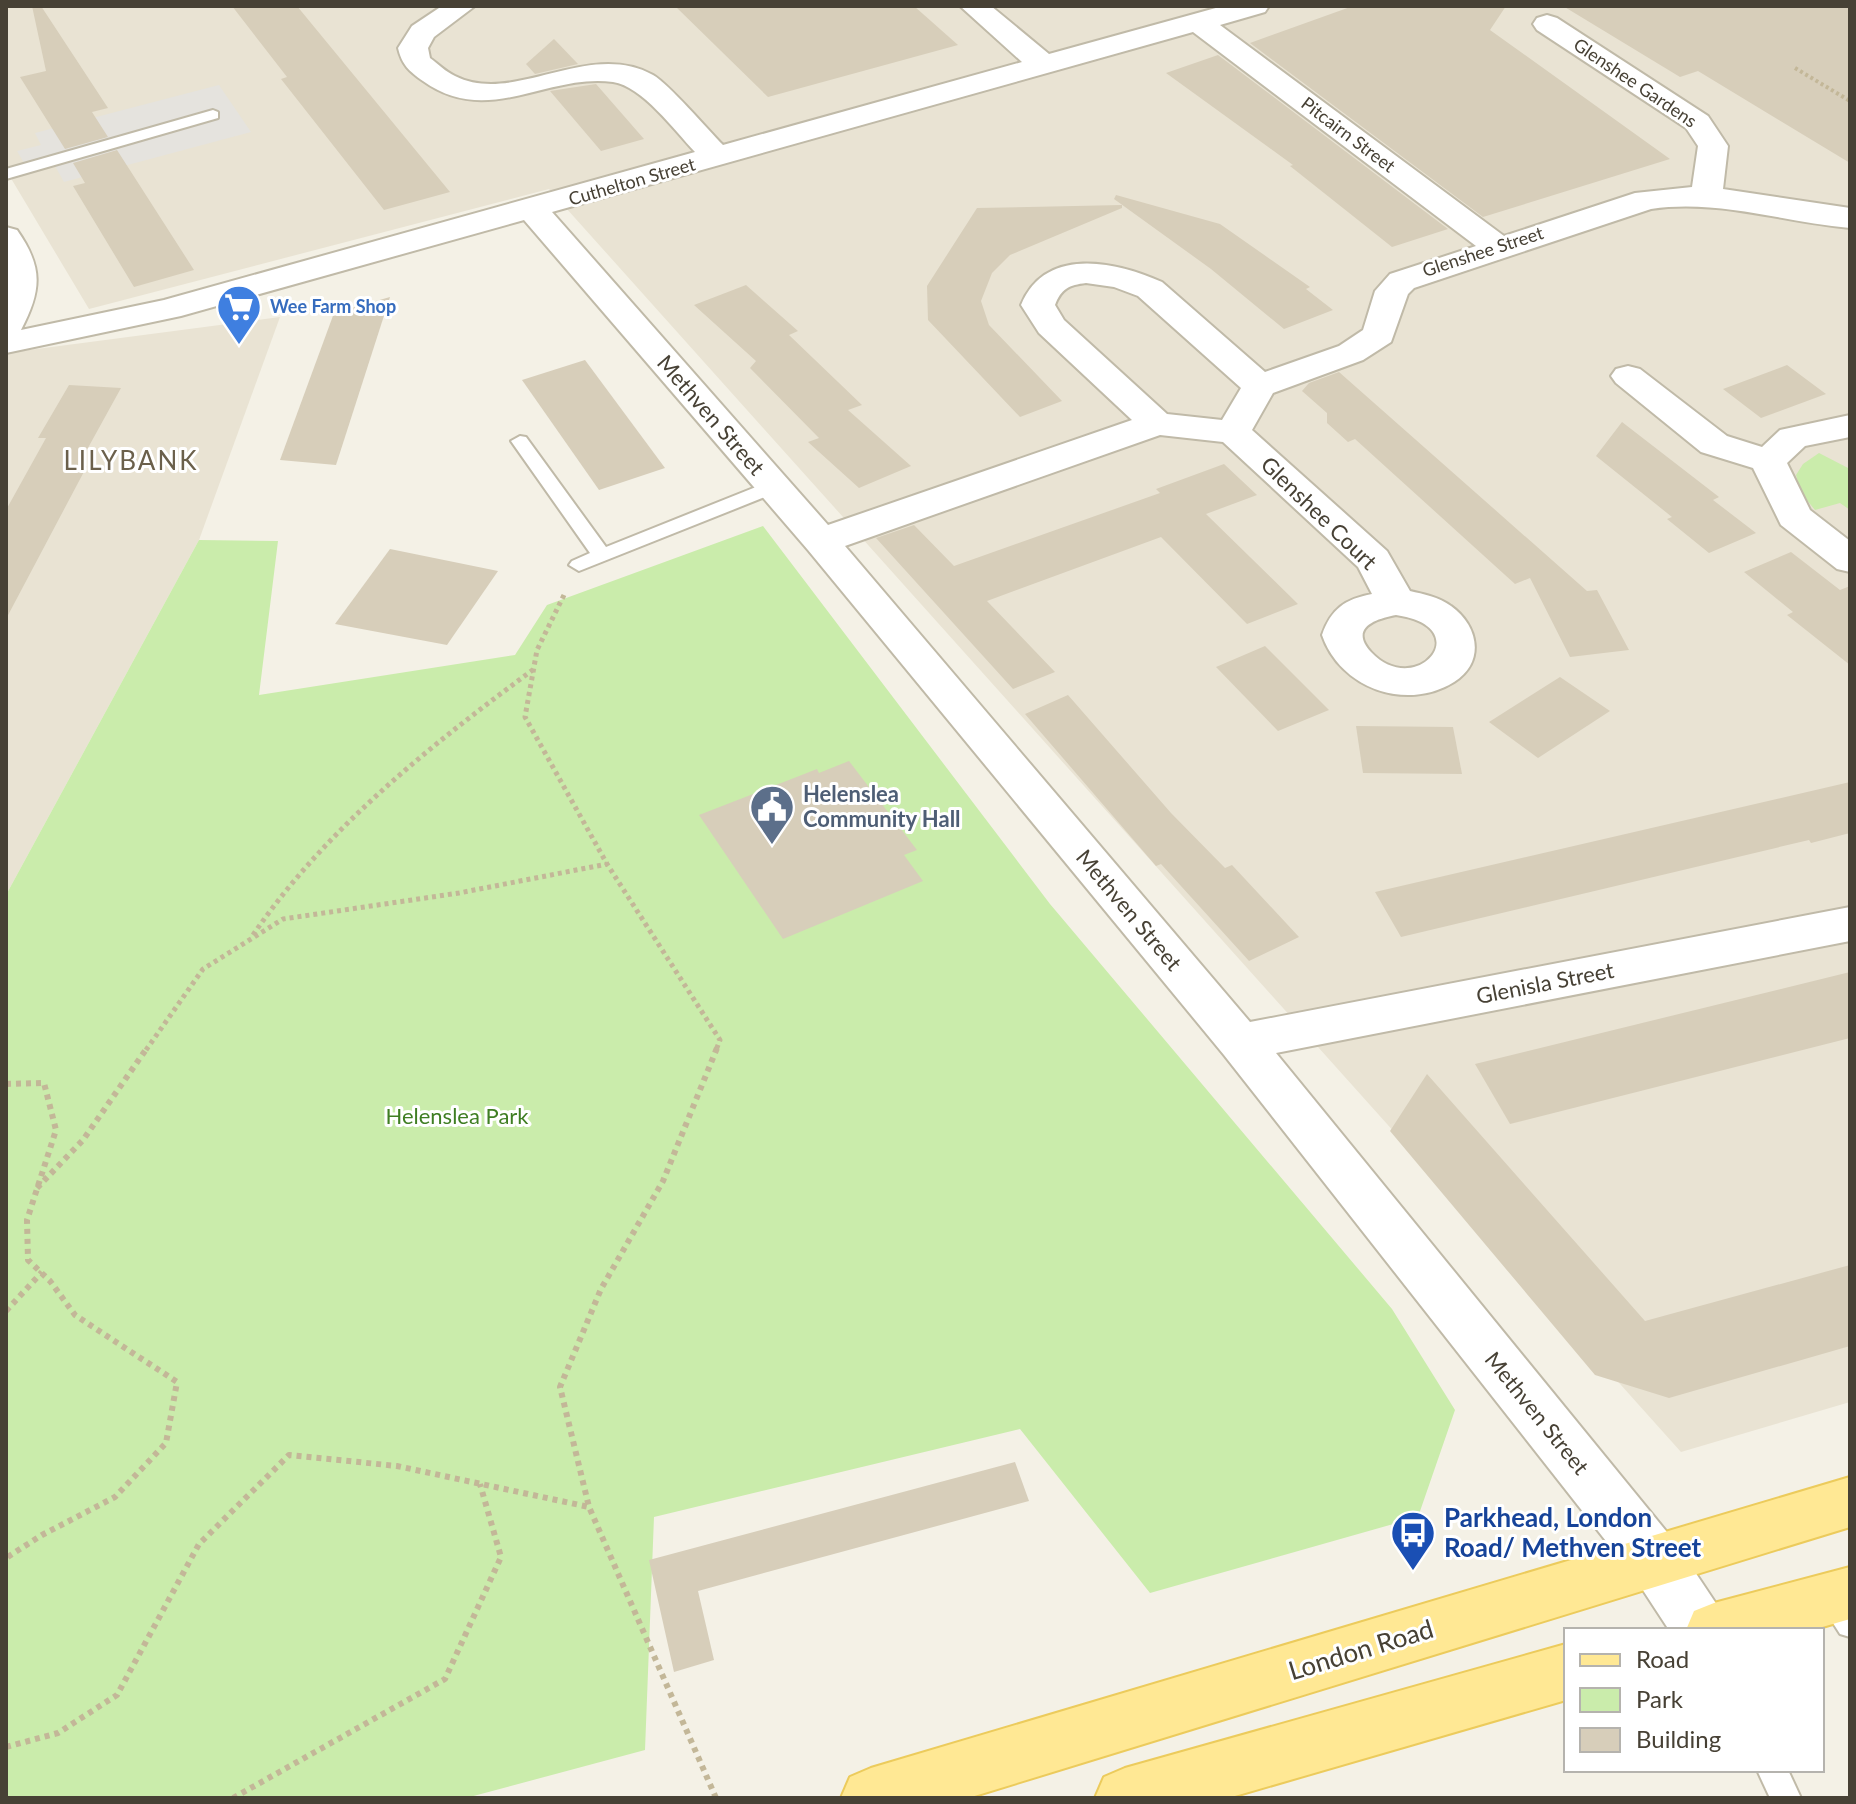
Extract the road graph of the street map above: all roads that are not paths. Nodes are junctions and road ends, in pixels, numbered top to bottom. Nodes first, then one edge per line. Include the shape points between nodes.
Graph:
1 (461, 6) edge
2 (974, 6) edge
3 (1255, 6) edge
4 (1198, 22) junction
5 (1547, 24) dead end
6 (1044, 65) junction
7 (213, 115) dead end
8 (717, 157) junction
9 (6, 174) edge
10 (1706, 197) junction
11 (533, 210) junction
12 (1850, 218) edge
13 (6, 237) edge
14 (1498, 247) junction
15 (6, 327) edge
16 (6, 343) edge
17 (1628, 376) dead end
18 (1260, 386) junction
19 (1157, 424) junction
20 (1850, 426) edge
21 (1233, 432) junction
22 (520, 441) dead end
23 (1768, 461) junction
24 (773, 487) junction
25 (821, 541) junction
26 (602, 556) junction
27 (1850, 560) edge
28 (579, 565) road end
29 (1396, 602) dead end
30 (1850, 924) edge
31 (1240, 1042) junction
32 (1850, 1502) edge
33 (1655, 1560) junction
34 (1844, 1605) edge
35 (1700, 1628) edge
36 (1724, 1628) edge
37 (1564, 1673) edge
38 (1773, 1772) edge
39 (871, 1798) edge
40 (1125, 1798) edge
41 (1786, 1798) edge

1 - 8 street via 422,32 413,48 416,62 443,83 491,93 591,73 634,76
2 - 6 street
3 - 4 street, Cuthelton Street
4 - 6 street, Cuthelton Street
4 - 14 street, Pitcairn Street
5 - 10 street, Glenshee Gardens via 1697,122 1713,146
6 - 8 street, Cuthelton Street
7 - 9 lane
8 - 11 street, Cuthelton Street
10 - 12 street, Glenshee Street
10 - 14 street, Glenshee Street via 1646,200
11 - 16 street, Cuthelton Street via 169,309
11 - 24 street, Methven Street
13 - 15 street via 22,266 22,283
14 - 18 street, Glenshee Street via 1402,281 1392,291 1379,335 1367,345
17 - 23 street via 1714,444
18 - 19 street via 1135,281 1081,274 1047,285 1038,305 1051,326
18 - 21 street
19 - 21 street
19 - 25 street
20 - 23 street via 1793,438
21 - 29 street, Glenshee Court via 1374,560
22 - 26 lane
23 - 27 street via 1794,517
24 - 25 street, Methven Street
24 - 26 lane
25 - 31 street, Methven Street
26 - 28 lane
30 - 31 street, Glenisla Street
31 - 33 street, Methven Street
32 - 33 main road, London Road
33 - 35 street, Methven Street
33 - 39 main road, London Road
34 - 36 main road
37 - 40 main road
38 - 41 lane

